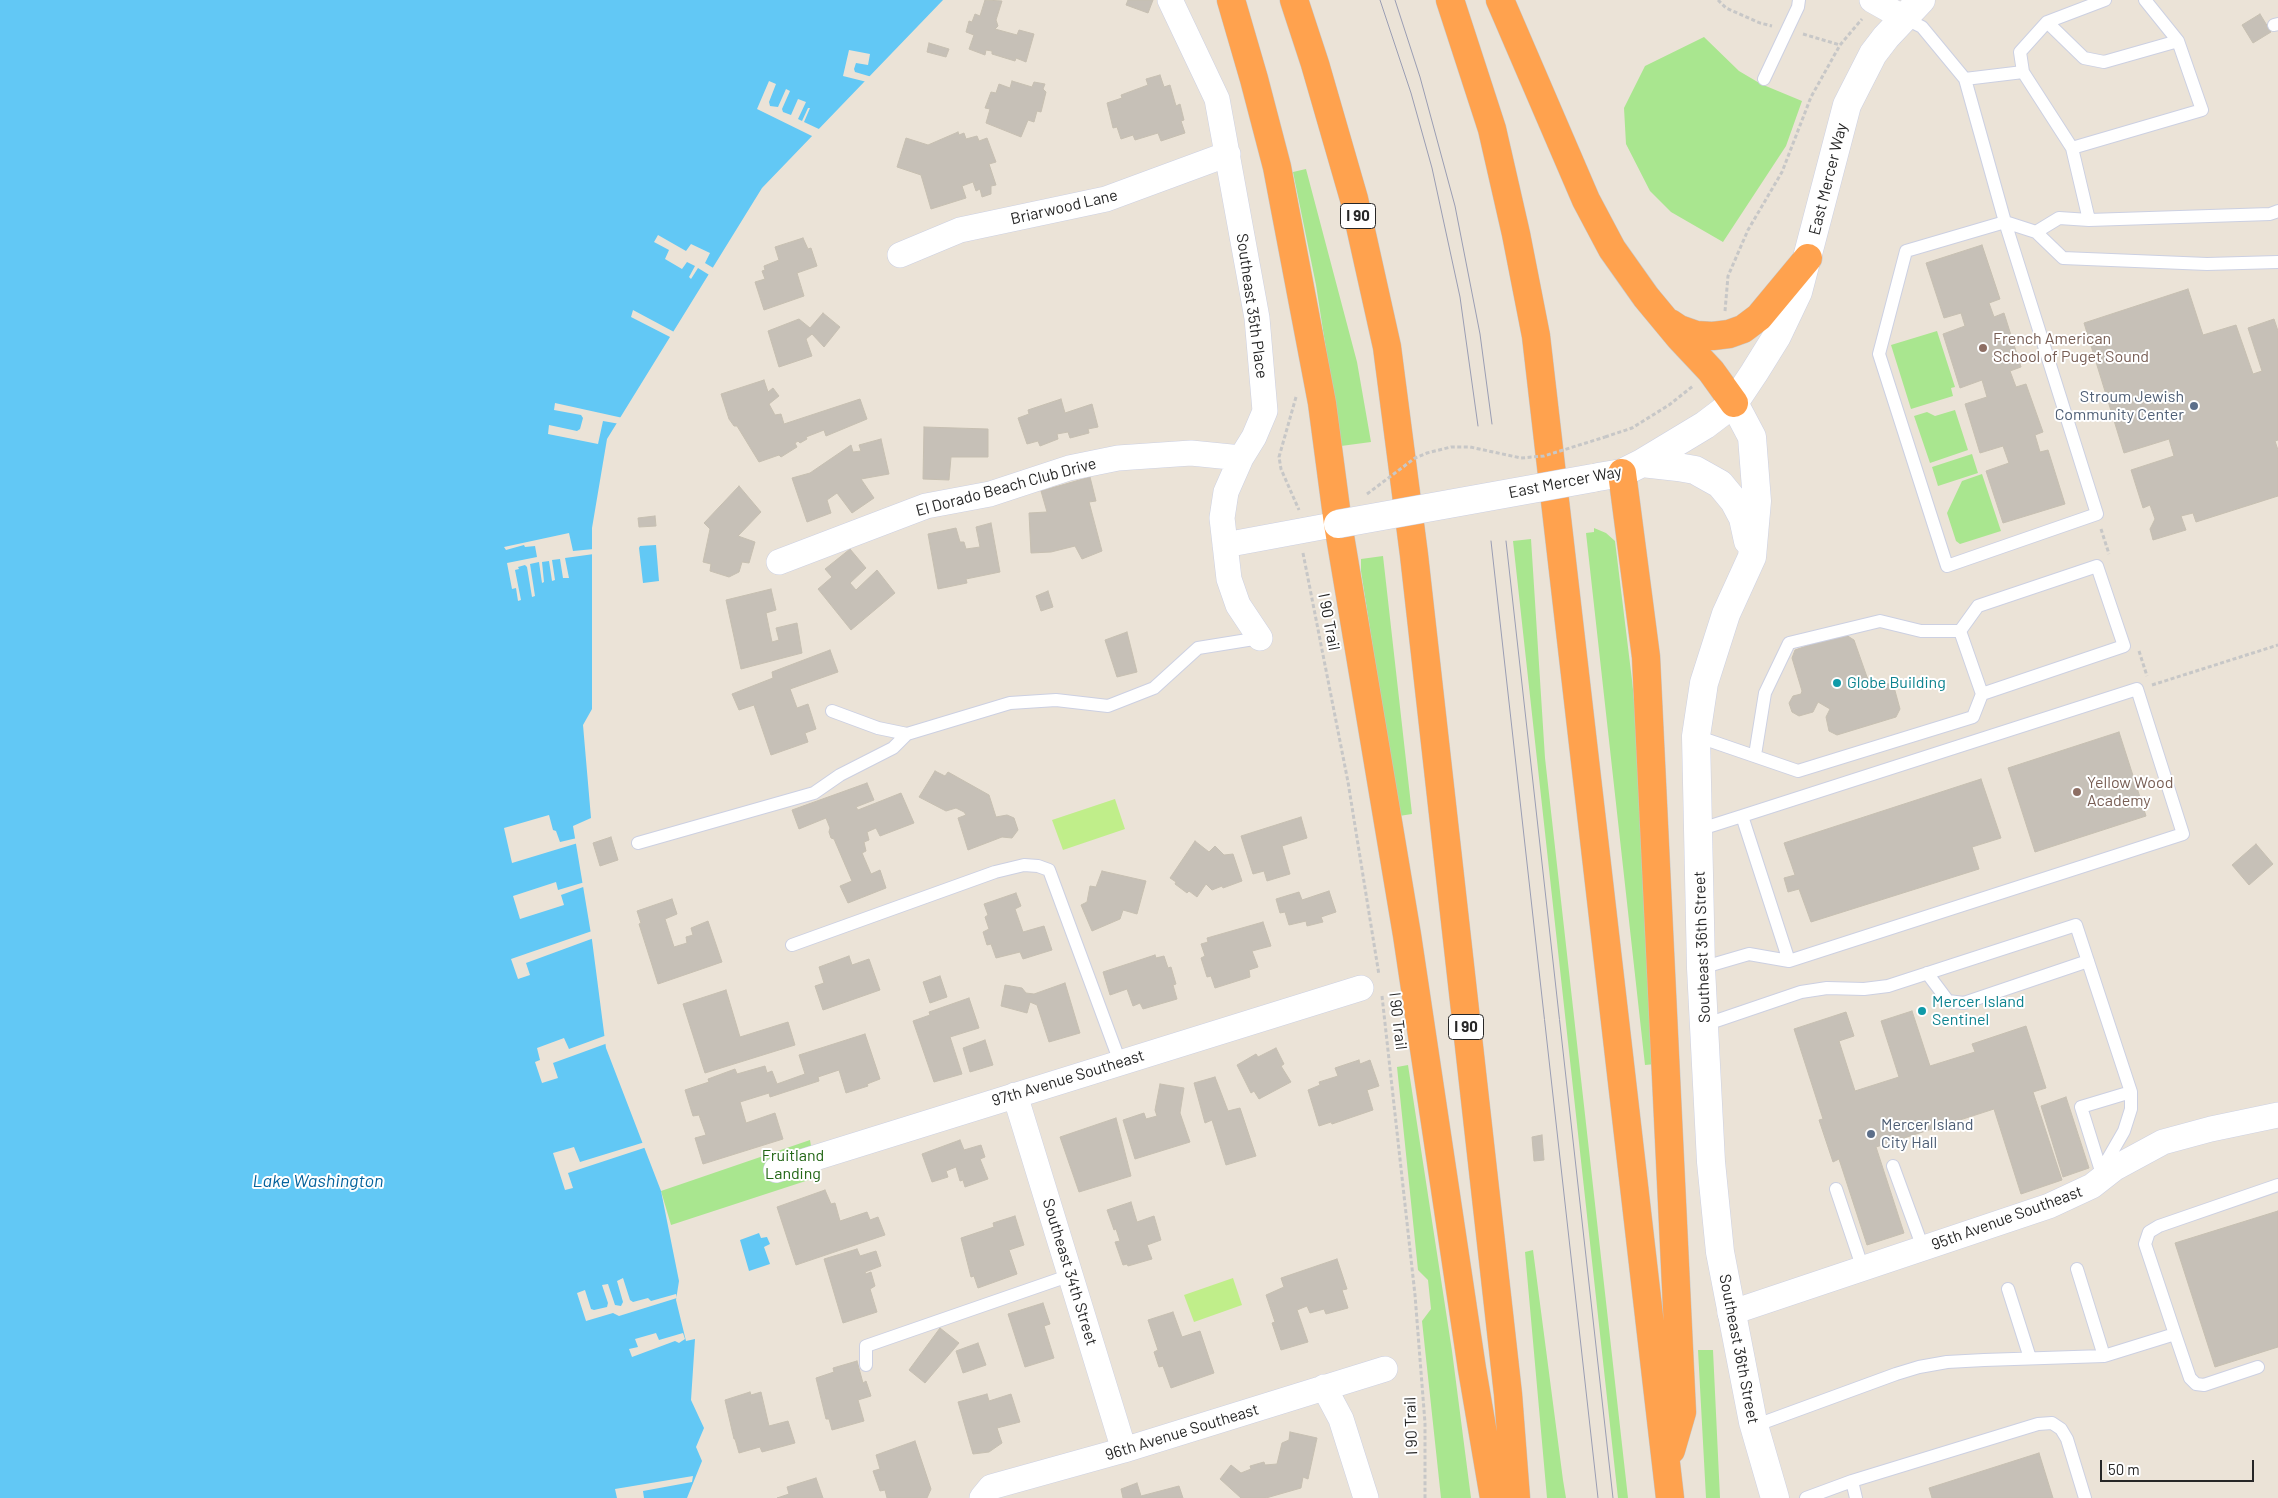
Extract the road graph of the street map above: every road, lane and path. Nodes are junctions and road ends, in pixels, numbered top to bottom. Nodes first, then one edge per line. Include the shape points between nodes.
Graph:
1 (1170, 0) edge
2 (1231, 0) edge
3 (1294, 0) edge
4 (1450, 0) edge
5 (1500, 0) edge
6 (1799, 0) edge
7 (2105, 0) edge
8 (2145, 0) edge
9 (1873, 2) edge
10 (1912, 9) edge
11 (2047, 22) junction
12 (2178, 41) junction
13 (2023, 72) junction
14 (1764, 78) dead end
15 (1966, 79) junction
16 (2072, 148) junction
17 (1228, 154) junction
18 (2278, 211) edge
19 (2089, 220) junction
20 (2005, 222) junction
21 (2036, 232) junction
22 (900, 255) dead end
23 (1808, 258) junction
24 (2278, 262) edge
25 (1725, 315) dead end
26 (1665, 320) junction
27 (1698, 381) dead end
28 (1734, 403) junction
29 (1241, 458) junction
30 (1632, 468) junction
31 (1366, 495) dead end
32 (1338, 524) junction
33 (1225, 544) junction
34 (1303, 553) dead end
35 (1752, 557) junction
36 (779, 562) dead end
37 (1960, 630) junction
38 (1260, 638) joint
39 (2278, 645) edge
40 (2137, 689) junction
41 (1982, 694) junction
42 (832, 711) dead end
43 (907, 734) junction
44 (1696, 736) junction
45 (1755, 755) junction
46 (1742, 816) junction
47 (1698, 830) junction
48 (638, 843) dead end
49 (792, 945) dead end
50 (1789, 960) junction
51 (2088, 961) junction
52 (1701, 968) junction
53 (1927, 973) junction
54 (1374, 988) junction
55 (1704, 1026) junction
56 (1120, 1062) junction
57 (2131, 1092) junction
58 (1015, 1095) junction
59 (2278, 1115) edge
60 (1893, 1166) dead end
61 (776, 1170) dead end
62 (2097, 1178) junction
63 (2278, 1185) edge
64 (1836, 1189) dead end
65 (1922, 1248) junction
66 (1863, 1269) junction
67 (2078, 1269) dead end
68 (1070, 1275) junction
69 (2008, 1289) dead end
70 (1730, 1313) junction
71 (2175, 1334) junction
72 (2104, 1356) junction
73 (2030, 1358) junction
74 (866, 1365) dead end
75 (2258, 1367) dead end
76 (1385, 1369) dead end
77 (1324, 1387) junction
78 (1754, 1426) junction
79 (1124, 1450) junction
80 (1668, 1461) junction
81 (1852, 1481) junction
82 (982, 1498) edge
83 (1366, 1498) edge
84 (1425, 1498) edge
85 (1494, 1498) edge
86 (1516, 1498) edge
87 (1670, 1498) edge
88 (1775, 1498) edge
89 (1806, 1498) edge
90 (1856, 1498) edge
91 (2085, 1498) edge

1 - 17 street, Southeast 35th Place via 1217,99
2 - 32 highway via 1277,167 1322,403
3 - 86 highway, I 90 via 1354,199 1387,347 1416,574 1508,1394
4 - 80 highway via 1492,129 1536,336
5 - 26 highway via 1586,200 1612,249
6 - 14 lane
7 - 11 lane
8 - 12 lane
9 - 10 street
9 - 25 path via 1840,45 1811,96 1782,172 1748,230 1732,268 1725,293
10 - 15 lane via 1922,27
10 - 23 street, East Mercer Way via 1873,54 1846,105
11 - 12 lane via 2084,58 2104,62
11 - 13 lane via 2020,52
12 - 16 lane via 2202,110
13 - 15 lane
13 - 16 lane
15 - 20 lane
16 - 19 lane
17 - 22 street, Briarwood Lane via 1106,199 960,230
17 - 29 street, Southeast 35th Place via 1257,318 1264,382 1265,411
18 - 19 lane via 2270,214
19 - 21 lane via 2059,218
20 - 20 lane via 2097,514 1947,566 1879,354 1906,251
20 - 21 lane
21 - 24 lane via 2063,258 2207,264
23 - 26 highway via 1759,317 1737,331 1713,336 1696,335
23 - 28 street, East Mercer Way via 1798,292 1777,336
26 - 28 highway via 1711,371
27 - 31 path, bridge via 1669,406 1632,428 1557,452 1526,458 1451,446 1414,458
28 - 30 street, East Mercer Way via 1705,426
28 - 35 street, Southeast 36th Street via 1752,437 1757,502
29 - 33 street, Southeast 35th Place via 1226,492 1222,518
29 - 36 street, El Dorado Beach Club Drive via 1191,453 1118,458 1069,468 990,494 926,506
30 - 32 street, East Mercer Way, bridge via 1593,478
30 - 35 street via 1678,466 1695,470 1720,484 1743,518
30 - 80 highway via 1646,657 1682,1412
32 - 33 street, East Mercer Way
32 - 85 highway
33 - 38 street, Southeast 35th Place via 1229,579 1238,605
34 - 54 path, I 90 Trail via 1348,782
35 - 44 street, Southeast 36th Street via 1726,614 1704,683
37 - 41 lane
37 - 41 lane via 1978,606 2097,566 2124,646
37 - 45 lane via 1921,632 1880,621 1789,643 1765,693
38 - 43 lane via 1198,648 1154,688 1108,706 1056,700 1010,703
39 - 40 path
40 - 46 lane
40 - 50 lane via 2183,834
41 - 45 lane via 1973,717 1798,771
42 - 43 lane via 878,728
43 - 48 lane via 893,748 840,775 814,793
44 - 45 lane
44 - 47 street, Southeast 36th Street
46 - 47 lane
46 - 50 lane
47 - 52 street, Southeast 36th Street
49 - 56 lane via 995,872 1024,865 1038,866 1049,870
50 - 52 lane via 1749,954
51 - 53 lane via 1964,1004 1948,1001
51 - 53 lane via 2076,925
51 - 57 lane
52 - 55 street, Southeast 36th Street
53 - 55 lane via 1888,986 1802,992
54 - 56 street, 97th Avenue Southeast
54 - 84 path, I 90 Trail via 1416,1305 1425,1423
55 - 70 street, Southeast 36th Street via 1712,1171
56 - 58 street, 97th Avenue Southeast
57 - 62 lane via 2131,1109 2124,1131
57 - 62 lane via 2081,1107
58 - 61 street, 97th Avenue Southeast
58 - 68 street, Southeast 34th Street
59 - 62 street, 95th Avenue Southeast via 2163,1142
60 - 65 lane
62 - 65 street, 95th Avenue Southeast via 2049,1206
63 - 71 lane via 2149,1232 2146,1244
64 - 66 lane
65 - 66 street, 95th Avenue Southeast
66 - 70 street, 95th Avenue Southeast
67 - 72 lane
68 - 74 lane via 866,1346
68 - 79 street, Southeast 34th Street
69 - 73 lane
70 - 78 street, Southeast 36th Street
71 - 72 lane
71 - 75 lane via 2190,1378 2196,1384 2204,1385
72 - 73 lane
73 - 78 lane via 1947,1362 1919,1367
76 - 77 street, 96th Avenue Southeast
77 - 79 street, 96th Avenue Southeast
77 - 83 street via 1341,1419
78 - 88 street, Southeast 36th Street
79 - 82 street, 96th Avenue Southeast via 992,1487
80 - 87 highway
81 - 89 lane
81 - 90 lane
81 - 91 lane via 2038,1424 2052,1423 2061,1429 2066,1439

